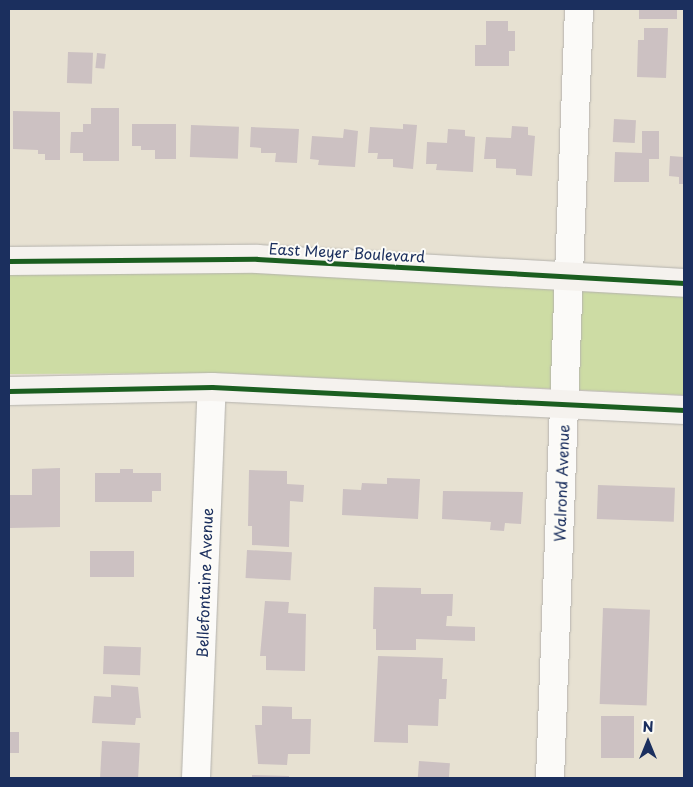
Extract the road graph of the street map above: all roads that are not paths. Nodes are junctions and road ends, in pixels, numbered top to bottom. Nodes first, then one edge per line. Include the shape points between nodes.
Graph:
1 (579, 9) edge
2 (9, 261) edge
3 (569, 277) junction
4 (684, 283) edge
5 (212, 387) junction
6 (9, 391) edge
7 (564, 402) junction
8 (684, 410) edge
9 (196, 778) edge
10 (550, 778) edge

1 - 3 street, Walrond Avenue
2 - 3 main road, East Meyer Boulevard via 257,259
3 - 4 main road, East Meyer Boulevard
3 - 7 street, Walrond Avenue
5 - 6 main road
5 - 7 main road
5 - 9 street, Bellefontaine Avenue
7 - 8 main road
7 - 10 street, Walrond Avenue

